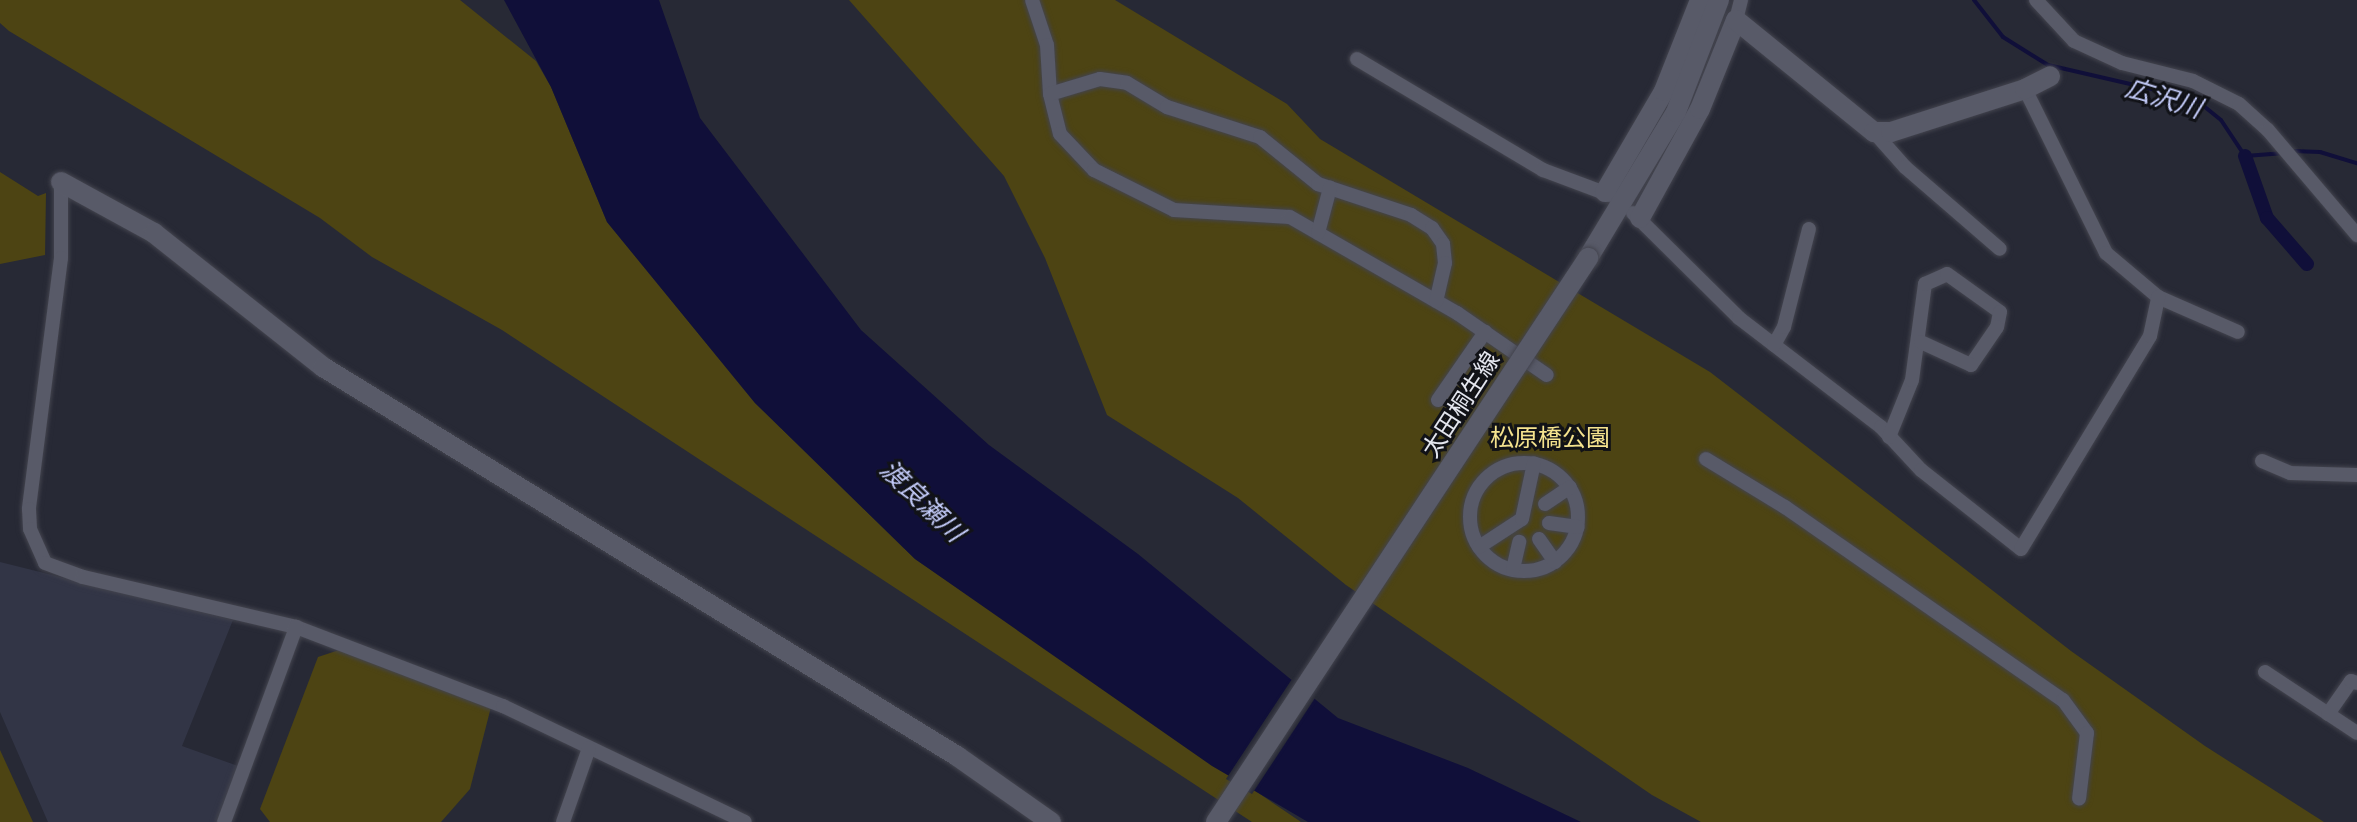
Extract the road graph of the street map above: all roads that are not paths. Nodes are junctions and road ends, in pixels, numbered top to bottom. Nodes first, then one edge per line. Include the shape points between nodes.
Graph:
1 (1032, 0) edge
2 (1700, 0) edge
3 (1719, 0) edge
4 (2036, 0) edge
5 (1738, 10) edge
6 (1357, 59) dead end
7 (2050, 76) dead end
8 (2025, 89) junction
9 (1050, 94) junction
10 (1874, 132) junction
11 (61, 182) joint
12 (1330, 188) junction
13 (1608, 194) joint
14 (1636, 216) joint
15 (1809, 229) dead end
16 (1318, 233) junction
17 (2357, 235) edge
18 (2000, 249) dead end
19 (2158, 297) junction
20 (1436, 301) junction
21 (1485, 332) junction
22 (2238, 332) dead end
23 (1921, 342) junction
24 (1774, 345) junction
25 (1547, 375) dead end
26 (1438, 400) dead end
27 (1889, 437) junction
28 (1706, 459) dead end
29 (2262, 461) dead end
30 (1534, 463) junction
31 (2357, 475) edge
32 (1570, 487) junction
33 (1545, 504) dead end
34 (1549, 523) dead end
35 (1578, 527) junction
36 (1539, 539) dead end
37 (1519, 542) dead end
38 (1479, 547) junction
39 (1555, 562) junction
40 (1513, 569) junction
41 (296, 627) junction
42 (2265, 672) dead end
43 (2357, 683) edge
44 (2328, 714) junction
45 (2357, 733) edge
46 (589, 748) junction
47 (2079, 799) dead end
48 (224, 822) edge
49 (563, 822) edge
50 (745, 822) edge
51 (1051, 822) edge
52 (1216, 822) edge

1 - 9 street via 1047,45
2 - 13 street via 1664,91
3 - 52 street, 太田桐生線, bridge via 1676,112 1588,258
4 - 17 street via 2074,41 2122,63 2193,81 2239,104 2268,130
5 - 10 street
5 - 14 street via 1700,109
6 - 13 street via 1543,170
7 - 8 street
8 - 10 street via 1891,132
8 - 19 street via 2098,243
9 - 12 street via 1100,79 1127,83 1189,116 1235,125 1260,137
9 - 16 street via 1060,134 1072,152 1136,194 1205,215 1277,214
10 - 18 street via 1905,167
11 - 41 street via 61,258 29,509 37,548 45,563 83,577
11 - 51 street via 154,233 323,367 957,756
12 - 16 street
12 - 20 street via 1411,215 1432,228 1443,244 1445,263
14 - 24 street via 1716,297
15 - 24 street via 1784,327
16 - 20 street
19 - 22 street
19 - 27 street via 2150,336 2021,549 1921,470
20 - 21 street
21 - 25 street
21 - 26 street
23 - 23 street via 1930,279 1947,274 2000,312 1997,327 1971,365
23 - 27 street
24 - 27 street
28 - 47 street via 1785,507 2063,700 2087,733
29 - 31 street via 2290,473
30 - 32 street
30 - 38 street via 1522,519
30 - 38 street via 1503,467 1478,487 1470,517
32 - 33 street
32 - 35 street
34 - 35 street
35 - 39 street
36 - 39 street
37 - 40 street
38 - 40 street
39 - 40 street
41 - 46 street via 503,706
41 - 48 street
42 - 44 street
43 - 44 street via 2351,681
44 - 45 street
46 - 49 street
46 - 50 street

